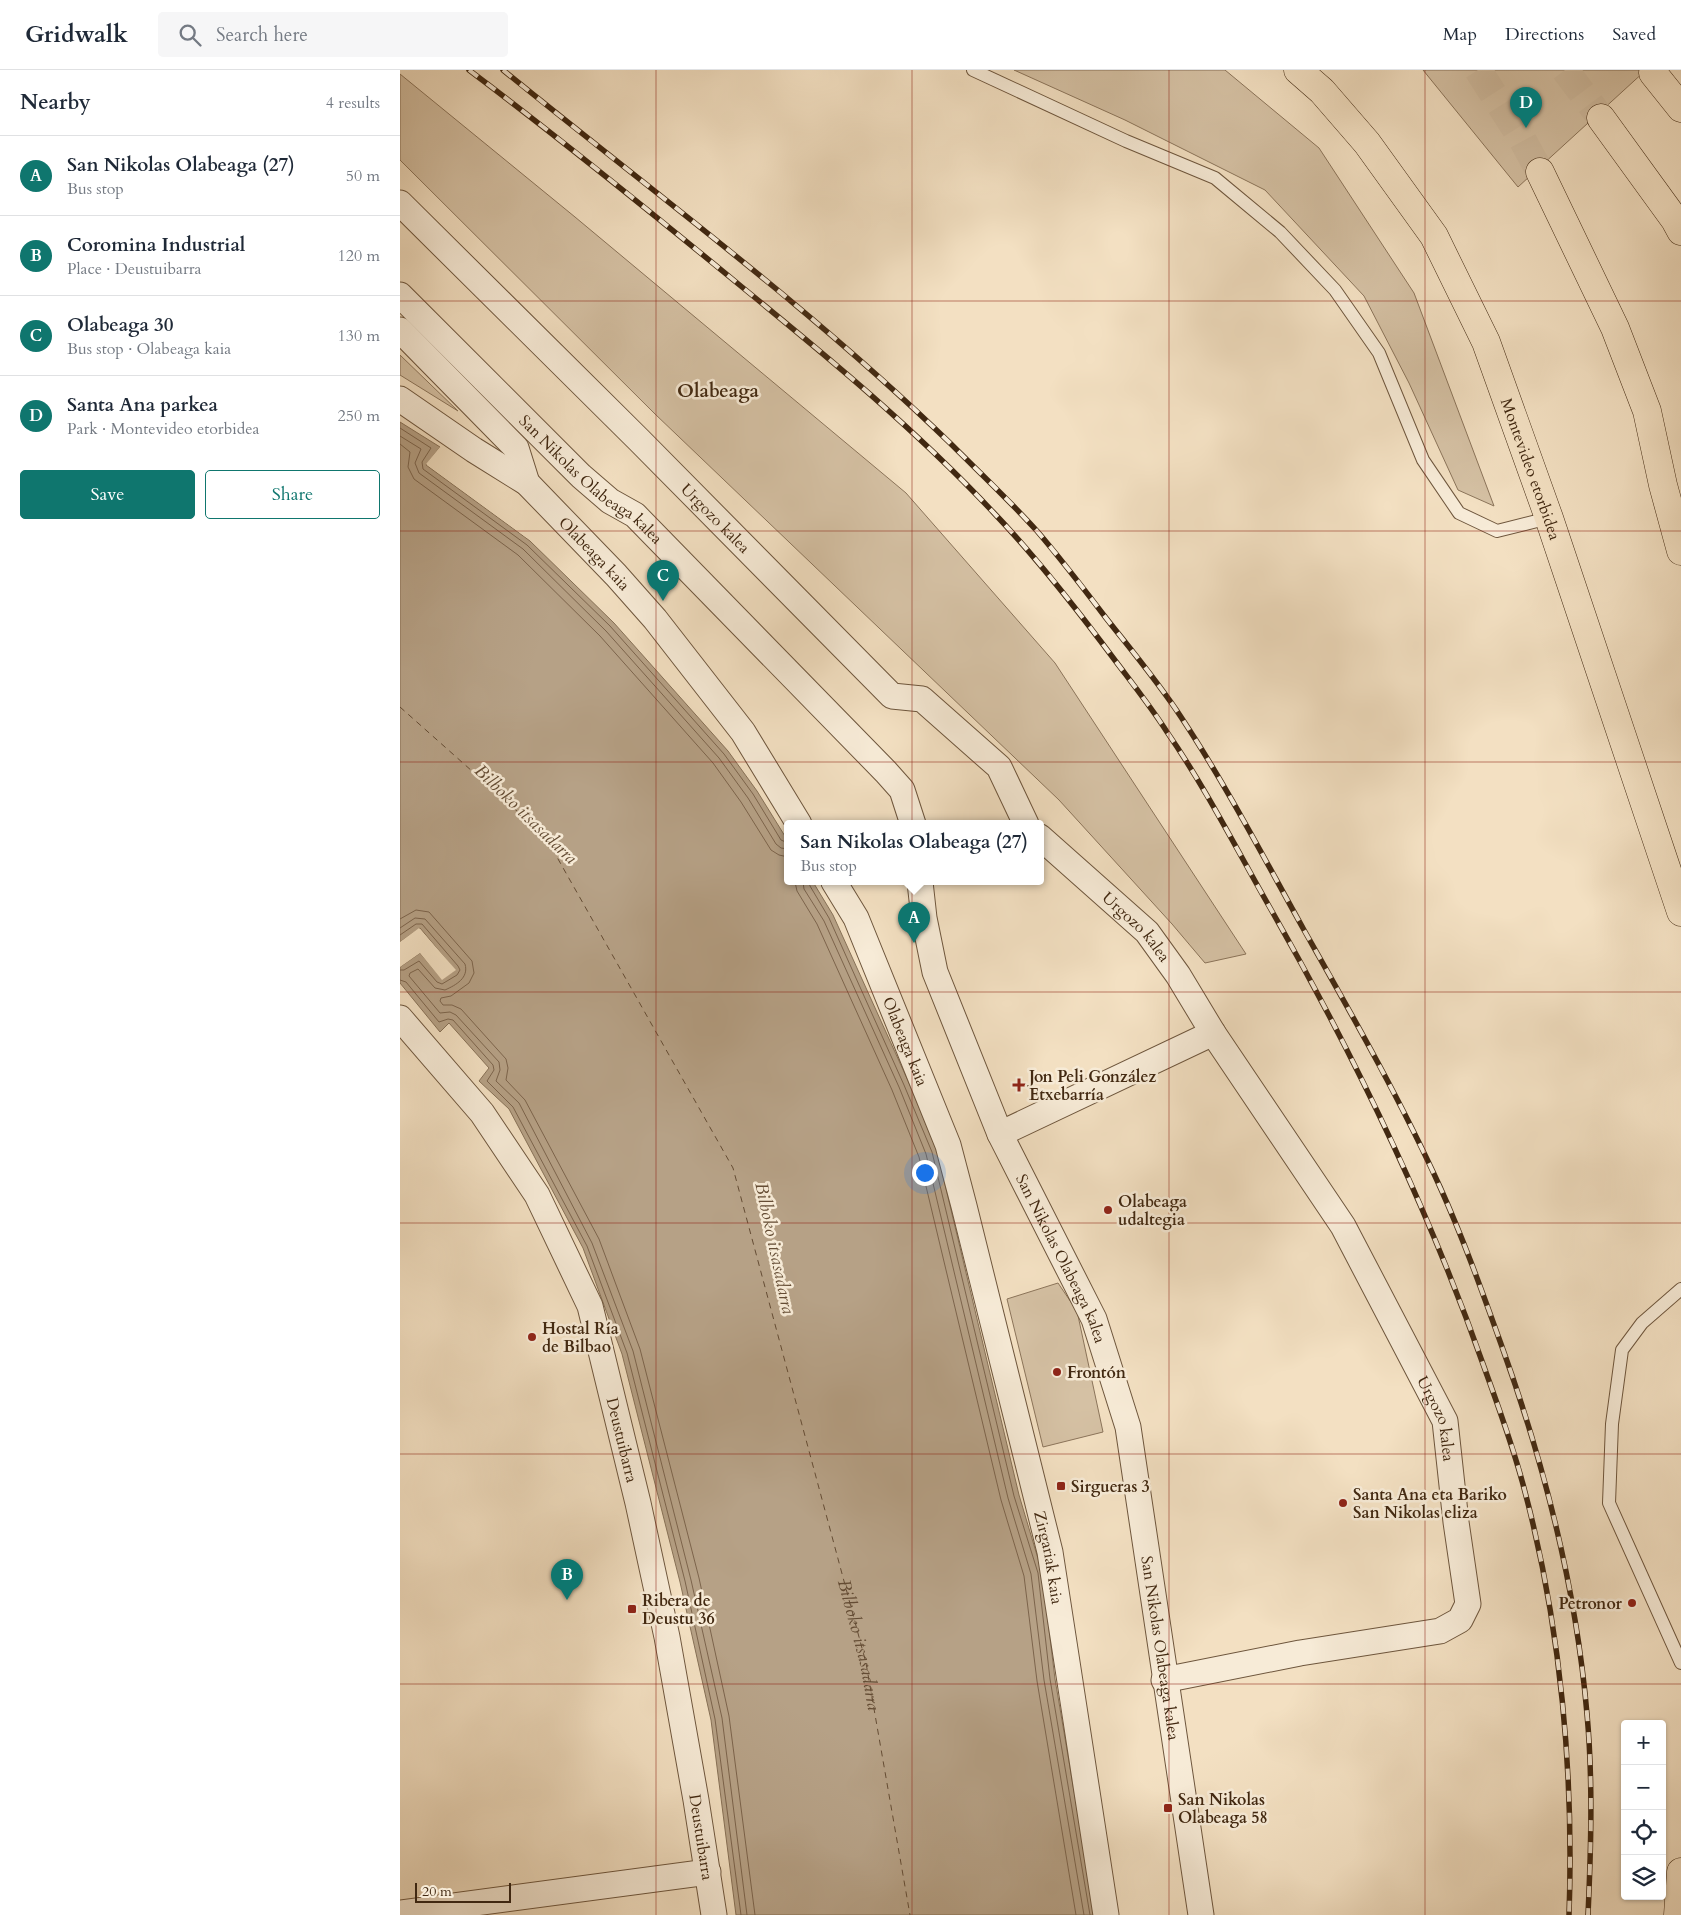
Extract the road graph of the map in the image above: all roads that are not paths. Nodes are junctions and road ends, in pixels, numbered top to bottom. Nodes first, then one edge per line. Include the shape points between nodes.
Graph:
1 (974, 70) edge
2 (1298, 70) edge
3 (1653, 73) dead end
4 (1681, 108) edge
5 (1601, 118) tunnel mouth
6 (1540, 172) tunnel mouth
7 (400, 203) edge
8 (1681, 231) edge
9 (400, 295) edge
10 (400, 330) edge
11 (400, 399) edge
12 (527, 483) junction
13 (1548, 518) junction
14 (1681, 551) edge
15 (797, 820) edge
16 (911, 820) edge
17 (1024, 820) edge
18 (1044, 841) edge
19 (836, 885) edge
20 (920, 885) edge
21 (1681, 912) edge
22 (400, 1018) edge
23 (1213, 1033) junction
24 (1000, 1134) junction
25 (964, 1206) joint
26 (1681, 1289) edge
27 (1681, 1663) edge
28 (1164, 1680) junction
29 (708, 1872) junction
30 (1681, 1872) edge
31 (400, 1913) edge
32 (714, 1915) edge
33 (1106, 1915) edge
34 (1201, 1915) edge
35 (1678, 1915) edge

1 - 13 lane via 1126,141 1215,178 1280,232 1335,290 1379,352 1422,460 1459,513 1497,530
2 - 13 main road, Montevideo etorbidea via 1322,91 1367,143 1434,236 1486,342
3 - 4 main road
5 - 8 main road
6 - 14 main road via 1616,328 1647,411
7 - 17 street, Urgozo kalea via 892,696 922,699 999,767
9 - 16 street, San Nikolas Olabeaga kalea via 581,476 610,501 635,515 886,772 902,790
10 - 12 street, San Nikolas Olabeaga kalea via 516,448
11 - 12 street, Olabeaga kaia
12 - 15 street, Olabeaga kaia via 655,619 743,732
13 - 21 main road, Montevideo etorbidea
18 - 23 street, Urgozo kalea via 1146,932 1178,975
19 - 25 street, Olabeaga kaia via 856,918 948,1145
20 - 24 street, San Nikolas Olabeaga kalea via 935,972
22 - 29 street, Deustuibarra via 482,1114 537,1194 590,1306 667,1637
23 - 24 street
23 - 28 street, Urgozo kalea via 1343,1226 1445,1421 1468,1604 1460,1620 1440,1631 1300,1653
24 - 28 street, San Nikolas Olabeaga kalea via 1094,1319 1128,1427
25 - 33 street, Zirgariak kaia via 1050,1552
26 - 27 lane via 1642,1323 1622,1350 1612,1424 1609,1503
28 - 34 street, San Nikolas Olabeaga kalea
29 - 31 street
29 - 32 street, Deustuibarra
30 - 35 main road

